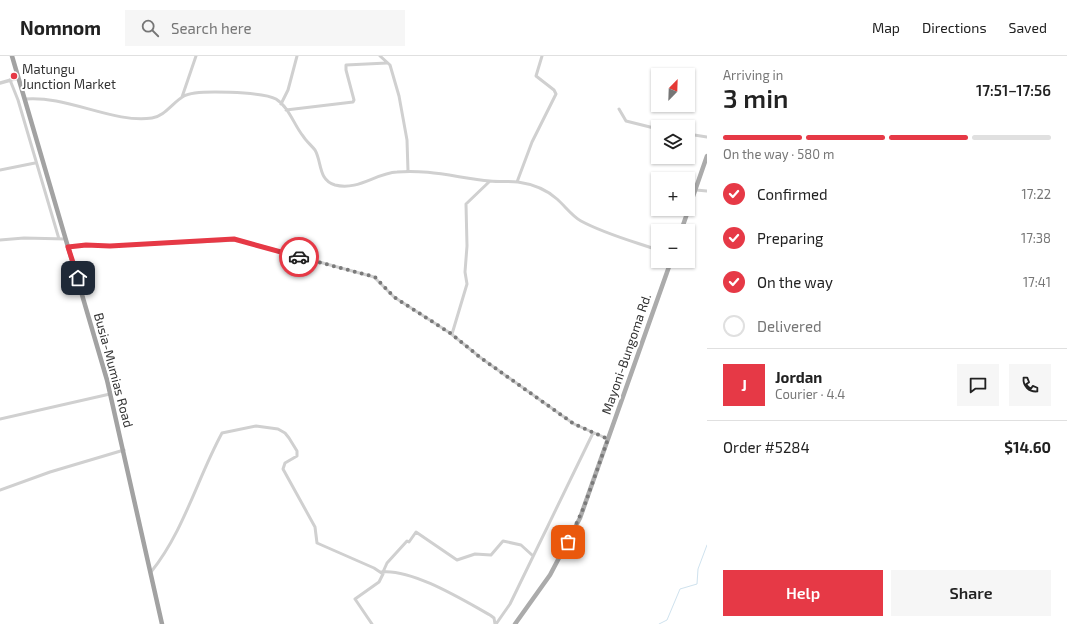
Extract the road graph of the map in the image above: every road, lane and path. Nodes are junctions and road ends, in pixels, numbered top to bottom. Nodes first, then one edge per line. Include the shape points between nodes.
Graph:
1 (12, 56) edge
2 (196, 56) edge
3 (298, 56) edge
4 (380, 56) edge
5 (542, 56) edge
6 (387, 62) junction
7 (18, 78) junction
8 (10, 80) junction
9 (0, 83) edge
10 (182, 97) junction
11 (25, 99) junction
12 (281, 104) junction
13 (286, 110) junction
14 (619, 110) dead end
15 (33, 127) junction
16 (651, 127) edge
17 (25, 130) junction
18 (695, 135) edge
19 (707, 136) edge
20 (707, 156) edge
21 (35, 163) junction
22 (0, 170) edge
23 (408, 171) junction
24 (490, 181) junction
25 (517, 182) junction
26 (696, 190) junction
27 (707, 191) edge
28 (684, 224) edge
29 (59, 239) junction
30 (66, 239) junction
31 (0, 240) edge
32 (68, 247) junction
33 (651, 248) edge
34 (669, 268) edge
35 (452, 334) junction
36 (110, 394) junction
37 (0, 419) edge
38 (593, 433) junction
39 (608, 439) junction
40 (124, 450) junction
41 (0, 490) edge
42 (532, 555) junction
43 (150, 572) junction
44 (382, 572) junction
45 (162, 624) edge
46 (372, 624) edge
47 (495, 624) edge
48 (515, 624) edge

1 - 7 highway, Busia-Mumias Road
2 - 10 street
3 - 12 street
4 - 6 street
5 - 25 street via 536,76 556,94 532,142
6 - 13 street via 346,65 353,102
6 - 23 street via 402,111 408,146
7 - 8 street
7 - 11 highway, Busia-Mumias Road
8 - 9 street
8 - 17 street
10 - 11 street via 159,116 144,118 49,100
10 - 12 street via 195,92 253,94 270,96
11 - 15 highway, Busia-Mumias Road
12 - 13 street
13 - 23 street via 315,151 323,176 331,183 341,186 358,184 388,173
14 - 16 street via 626,121
15 - 17 street
15 - 30 highway, Busia-Mumias Road
17 - 21 street
18 - 19 street
20 - 26 main road
21 - 22 street
21 - 29 street
23 - 24 street
24 - 25 street
24 - 35 street via 466,204 467,284
25 - 33 street via 550,194 581,221
26 - 27 street
26 - 28 main road
29 - 30 street
29 - 31 street
30 - 32 highway, Busia-Mumias Road
32 - 35 street via 244,241 375,277 394,297
32 - 36 highway, Busia-Mumias Road
34 - 39 main road, Mayoni-Bungoma Rd.
35 - 38 street via 481,358 574,424
36 - 37 street
36 - 40 highway, Busia-Mumias Road
38 - 39 street
38 - 42 street
39 - 48 main road, Mayoni-Bungoma Rd. via 580,518 563,553 542,588
40 - 41 street
40 - 43 highway, Busia-Mumias Road
42 - 44 street via 522,546 503,541 490,555 475,554 458,560 416,532
42 - 47 street via 510,604
43 - 44 street via 177,532 222,433 256,426 283,431 295,447 297,455 285,463 283,469 315,527 317,543
43 - 45 highway, Busia-Mumias Road
44 - 46 street via 378,582 355,599
44 - 47 street via 424,581 490,615 494,618

